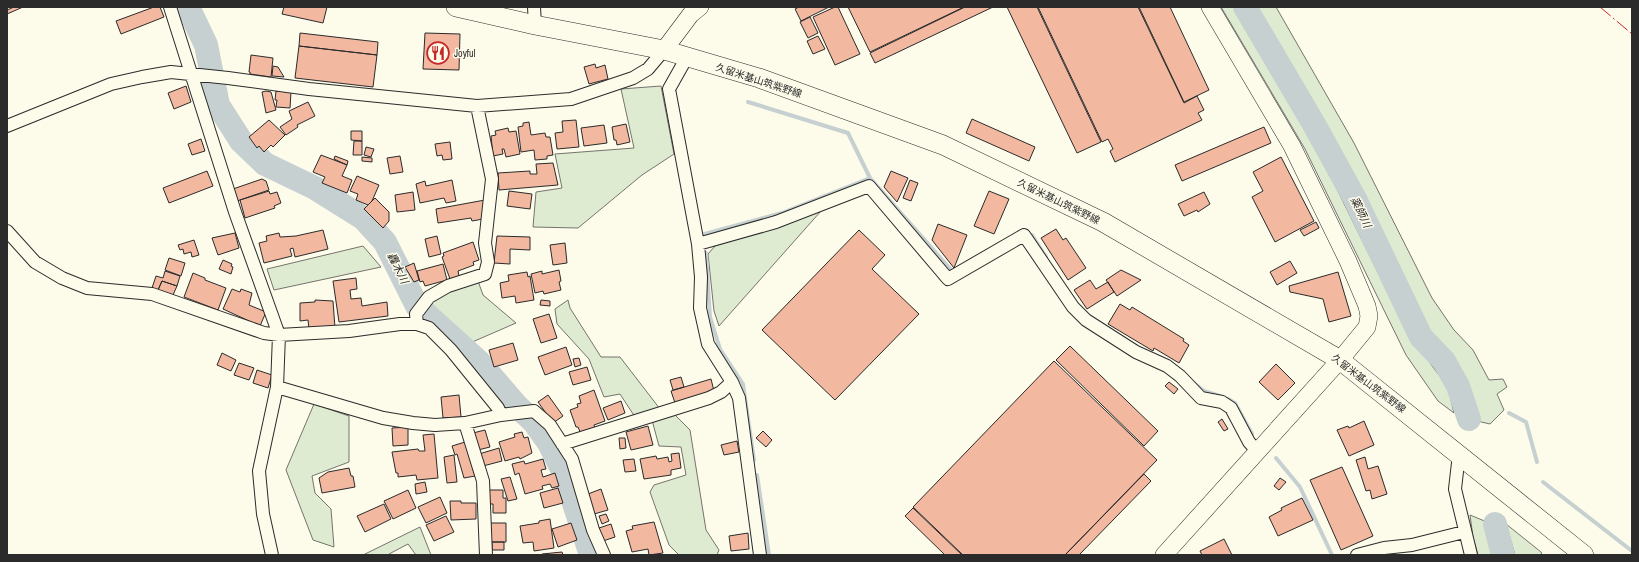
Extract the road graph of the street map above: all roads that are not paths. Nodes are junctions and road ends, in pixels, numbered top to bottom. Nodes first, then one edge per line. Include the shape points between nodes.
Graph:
1 (170, 7) edge
2 (456, 7) edge
3 (700, 7) edge
4 (1210, 7) edge
5 (534, 16) edge
6 (664, 50) junction
7 (687, 57) junction
8 (190, 75) junction
9 (477, 106) junction
10 (7, 126) edge
11 (7, 231) edge
12 (698, 244) junction
13 (416, 319) junction
14 (279, 335) junction
15 (1340, 360) junction
16 (732, 382) junction
17 (277, 387) junction
18 (505, 415) junction
19 (464, 423) junction
20 (562, 444) junction
21 (1258, 452) junction
22 (1459, 454) junction
23 (1464, 532) junction
24 (272, 555) edge
25 (486, 555) edge
26 (604, 555) edge
27 (760, 555) edge
28 (1164, 555) edge
29 (1357, 555) edge
30 (1470, 555) edge
31 (1584, 555) edge

1 - 8 street
2 - 5 main road, 久留米基山筑紫野線
3 - 6 street via 691,14
4 - 15 street via 1292,146 1367,306 1367,327
5 - 6 main road, 久留米基山筑紫野線
6 - 7 main road, 久留米基山筑紫野線
6 - 9 street via 648,69 633,78 571,99
7 - 12 street via 669,89
7 - 15 main road, 久留米基山筑紫野線 via 759,78 943,145 1104,222
8 - 9 street
8 - 10 street via 171,72 111,84
8 - 14 street
9 - 13 street via 492,179 485,243 488,262 485,274 448,286 429,297
11 - 14 street via 35,262 62,278 87,288 152,294 264,333
12 - 16 street via 700,308 708,344
12 - 21 street via 776,222 870,186 948,279 1024,234 1073,307 1086,320 1136,352 1167,366 1201,398 1222,402 1231,408 1249,442
13 - 14 street via 400,324 349,331
13 - 18 street via 451,350
14 - 17 street
15 - 21 street
15 - 22 main road, 久留米基山筑紫野線
16 - 20 street via 709,398
16 - 27 street via 739,398
17 - 19 street via 384,418 428,424
17 - 24 street via 259,471 263,514
18 - 19 street
18 - 20 street via 534,411 550,425
19 - 25 street via 483,482
20 - 26 street via 572,459 593,530
21 - 28 street
22 - 23 street via 1455,489
22 - 31 main road, 久留米基山筑紫野線
23 - 29 street
23 - 30 street

